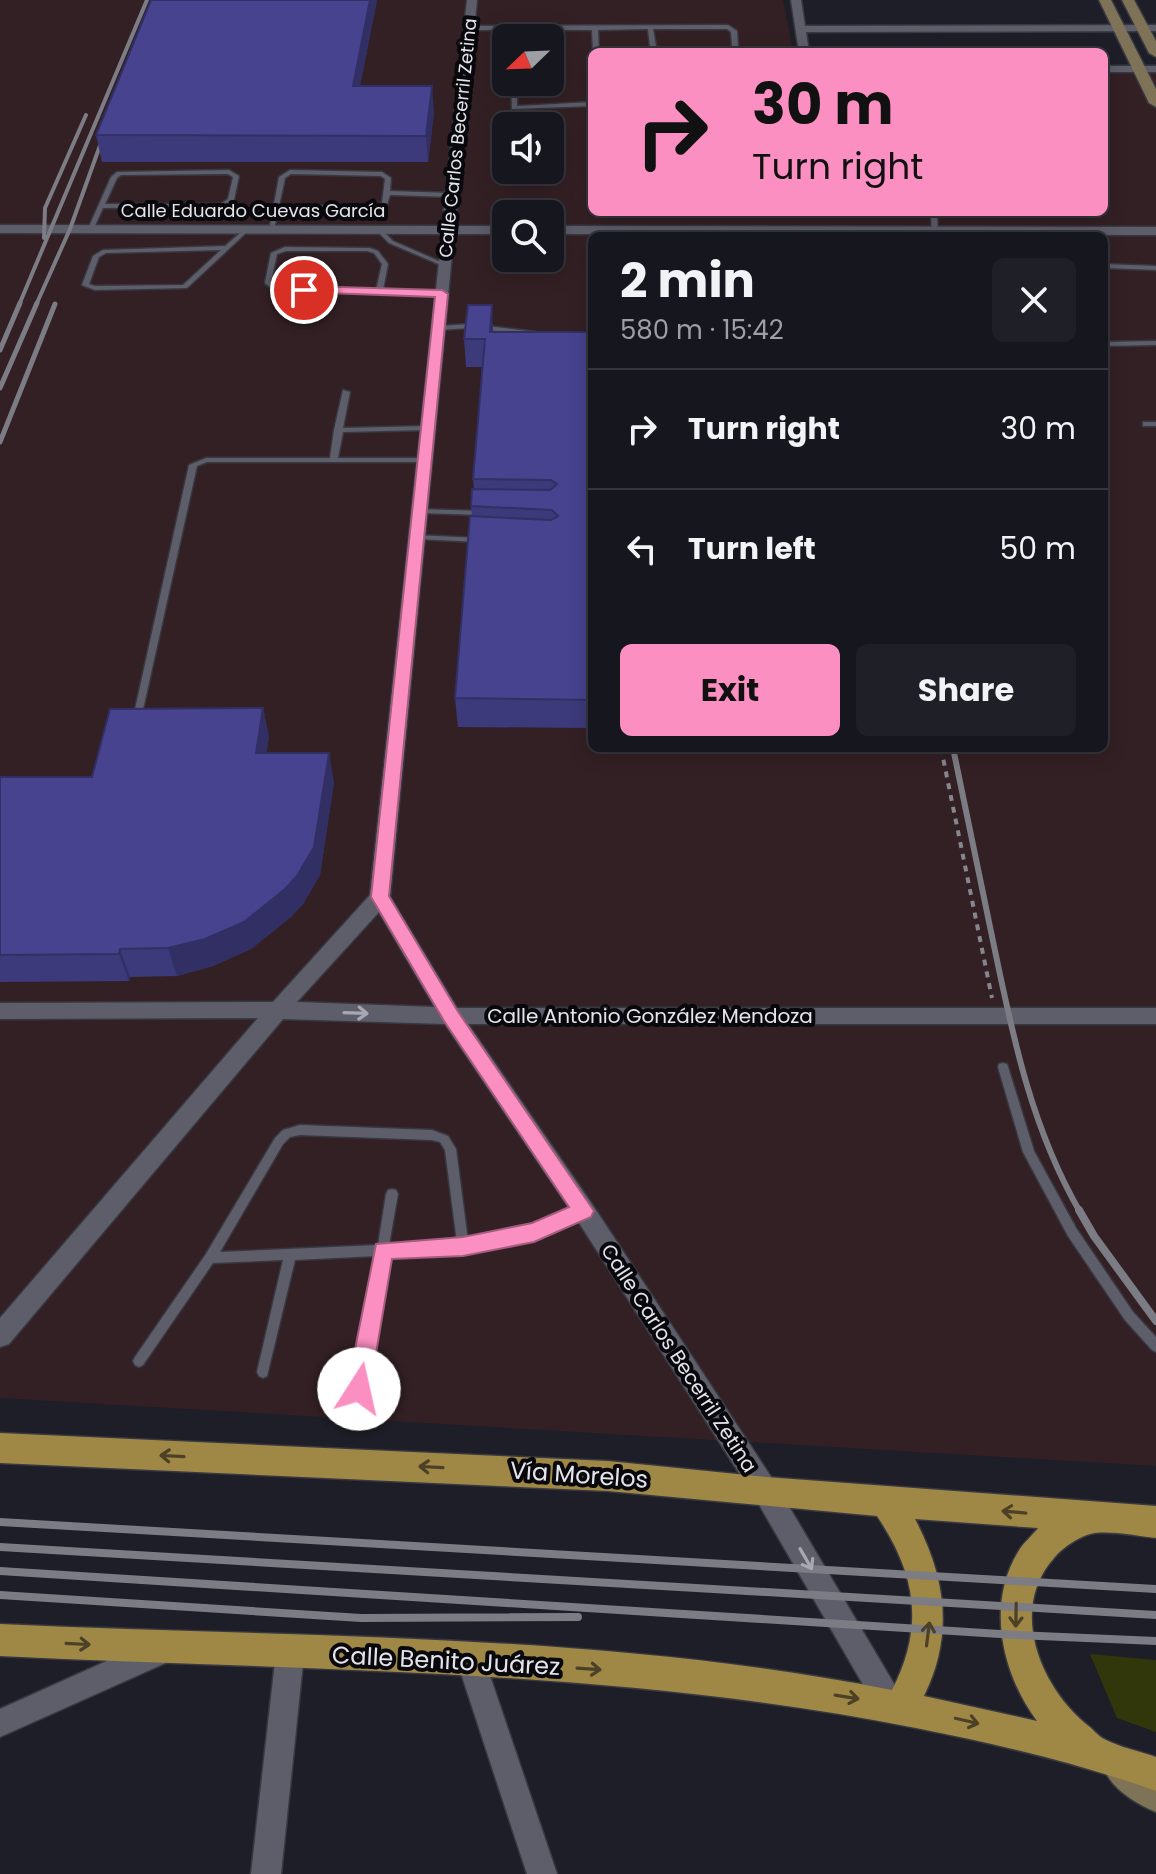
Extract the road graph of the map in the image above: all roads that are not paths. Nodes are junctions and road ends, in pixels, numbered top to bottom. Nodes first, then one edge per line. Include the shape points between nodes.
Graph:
1 (472, 0) edge
2 (796, 0) edge
3 (1105, 0) edge
4 (1128, 0) edge
5 (469, 28) junction
6 (492, 28) edge
7 (564, 28) edge
8 (595, 28) junction
9 (650, 28) junction
10 (1150, 28) edge
11 (800, 29) junction
12 (1120, 29) junction
13 (596, 48) edge
14 (655, 48) edge
15 (735, 48) edge
16 (803, 48) edge
17 (1156, 53) edge
18 (1108, 69) edge
19 (1140, 69) junction
20 (1156, 69) edge
21 (514, 96) edge
22 (1156, 103) edge
23 (588, 104) edge
24 (387, 193) junction
25 (452, 195) junction
26 (101, 206) junction
27 (275, 208) junction
28 (0, 229) edge
29 (91, 229) junction
30 (378, 229) junction
31 (246, 230) junction
32 (271, 230) junction
33 (448, 230) junction
34 (492, 230) edge
35 (564, 230) edge
36 (1156, 231) edge
37 (746, 232) edge
38 (1083, 232) edge
39 (226, 248) junction
40 (445, 265) junction
41 (1108, 266) edge
42 (1156, 268) edge
43 (379, 292) junction
44 (442, 294) junction
45 (438, 328) junction
46 (552, 334) edge
47 (1156, 343) edge
48 (1108, 344) edge
49 (346, 392) dead end
50 (1146, 424) dead end
51 (1156, 424) edge
52 (428, 428) junction
53 (338, 430) junction
54 (334, 459) junction
55 (425, 460) junction
56 (420, 511) junction
57 (491, 513) edge
58 (417, 537) junction
59 (492, 541) edge
60 (138, 714) edge
61 (380, 897) junction
62 (278, 1010) junction
63 (0, 1011) edge
64 (451, 1016) junction
65 (1156, 1016) edge
66 (1003, 1067) dead end
67 (392, 1194) dead end
68 (584, 1211) junction
69 (463, 1247) junction
70 (383, 1250) junction
71 (290, 1254) junction
72 (210, 1258) junction
73 (0, 1336) edge
74 (1156, 1346) edge
75 (139, 1361) dead end
76 (263, 1372) dead end
77 (359, 1389) dead end
78 (0, 1448) edge
79 (766, 1492) junction
80 (886, 1502) junction
81 (1092, 1518) junction
82 (1156, 1522) edge
83 (0, 1640) edge
84 (164, 1649) junction
85 (290, 1653) junction
86 (471, 1661) junction
87 (896, 1705) junction
88 (0, 1723) edge
89 (1096, 1751) junction
90 (1156, 1774) edge
91 (1156, 1795) edge
92 (266, 1874) edge
93 (542, 1874) edge

1 - 5 street, Calle Carlos Becerril Zetina
2 - 11 street
3 - 12 street
4 - 10 street
5 - 6 lane
5 - 25 street, Calle Carlos Becerril Zetina
7 - 8 lane
8 - 9 lane
8 - 13 lane
9 - 14 lane
9 - 15 lane via 728,27 734,31
10 - 12 street
10 - 17 street
11 - 12 street
11 - 16 street
12 - 19 street
18 - 19 street
19 - 20 street
19 - 22 street
21 - 23 lane via 514,108
24 - 25 lane
24 - 27 lane via 385,204 378,207
24 - 27 lane via 388,178 382,174 290,172 282,177
25 - 33 street, Calle Carlos Becerril Zetina
26 - 26 lane via 114,177 123,172 236,176 231,200 222,206
26 - 29 lane
27 - 32 lane
28 - 29 street, Calle Eduardo Cuevas García
29 - 31 street, Calle Eduardo Cuevas García
30 - 32 street, Calle Eduardo Cuevas García
30 - 33 street, Calle Eduardo Cuevas García
30 - 40 lane via 391,242
31 - 32 street, Calle Eduardo Cuevas García
31 - 39 lane
33 - 34 street, Calle Eduardo Cuevas García
33 - 40 street, Calle Carlos Becerril Zetina
35 - 37 street
36 - 38 street
39 - 39 lane via 185,287 85,285 96,256 105,251
40 - 44 street, Calle Carlos Becerril Zetina
41 - 42 lane
43 - 43 lane via 274,288 268,283 273,255 285,249 368,249 385,264
43 - 44 lane
44 - 45 street, Calle Carlos Becerril Zetina
45 - 46 lane
45 - 52 street, Calle Carlos Becerril Zetina
47 - 48 lane
49 - 53 lane
50 - 51 lane
52 - 53 lane
52 - 55 street, Calle Carlos Becerril Zetina
53 - 54 lane
54 - 55 lane
54 - 60 lane via 206,460 193,465
55 - 56 street, Calle Carlos Becerril Zetina
56 - 57 lane
56 - 58 street, Calle Carlos Becerril Zetina
58 - 59 lane
58 - 61 street, Calle Carlos Becerril Zetina
61 - 62 street
61 - 64 street, Calle Carlos Becerril Zetina
62 - 63 street, Calle Antonio González Mendoza
62 -> 64 street, Calle Antonio González Mendoza
62 - 73 street
64 - 65 street, Calle Antonio González Mendoza
64 - 68 street, Calle Carlos Becerril Zetina
66 - 74 lane via 1029,1152 1072,1232
67 - 70 lane
68 - 69 lane via 534,1232
68 - 79 street, Calle Carlos Becerril Zetina
69 - 70 lane
69 - 72 lane via 450,1149 444,1139 300,1130 279,1141
70 - 71 lane
70 - 77 lane
71 - 72 lane
71 - 76 lane
72 - 75 lane
79 -> 78 main road, Vía Morelos via 608,1476
79 - 80 main road, Vía Morelos
79 -> 87 street, Calle Carlos Becerril Zetina
81 -> 80 main road, Vía Morelos
87 -> 80 main road via 924,1658 929,1604 916,1549
81 - 82 main road, Vía Morelos
81 -> 89 main road via 1063,1529 1039,1548 1021,1581 1015,1606 1020,1653 1041,1700 1077,1739
83 -> 84 main road, Calle Benito Juárez
84 - 85 main road, Calle Benito Juárez
84 - 88 street
85 - 86 main road, Calle Benito Juárez
85 - 92 street
86 -> 87 main road, Calle Benito Juárez via 732,1679
86 - 93 street
87 -> 89 main road
89 - 90 main road
89 - 91 street

